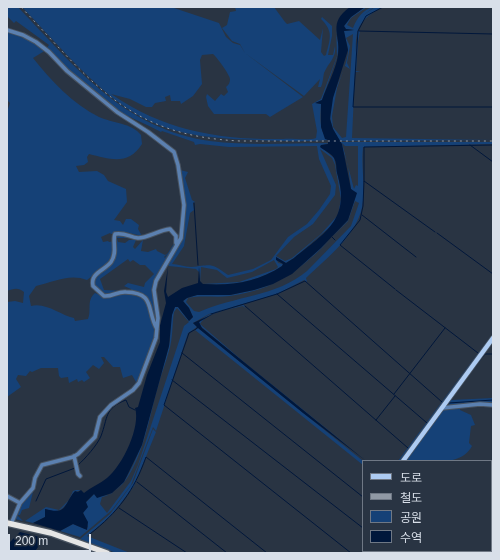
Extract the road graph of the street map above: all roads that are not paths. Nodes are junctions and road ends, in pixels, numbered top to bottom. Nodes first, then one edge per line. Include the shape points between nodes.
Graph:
1 (7, 30) edge
2 (175, 246) junction
3 (157, 330) junction
4 (493, 338) edge
5 (493, 405) edge
6 (442, 408) junction
7 (74, 456) junction
8 (404, 460) edge
9 (80, 476) dead end
10 (7, 496) edge
11 (20, 503) junction
12 (11, 524) edge
13 (107, 553) edge

1 - 2 street via 36,42 117,112 174,152 184,205 182,234
2 - 3 street via 167,263 159,272 154,286 158,311
2 - 3 street via 176,236 170,229 137,238 123,233 116,234 112,261 92,280 93,286 104,296 126,292 145,297 149,301
3 - 7 street via 155,344 136,387 106,410 100,417 95,437
4 - 6 main road
5 - 6 street
6 - 8 main road
7 - 9 street
7 - 11 street via 42,465 31,492
10 - 11 street
11 - 12 street
12 - 13 highway via 51,533

